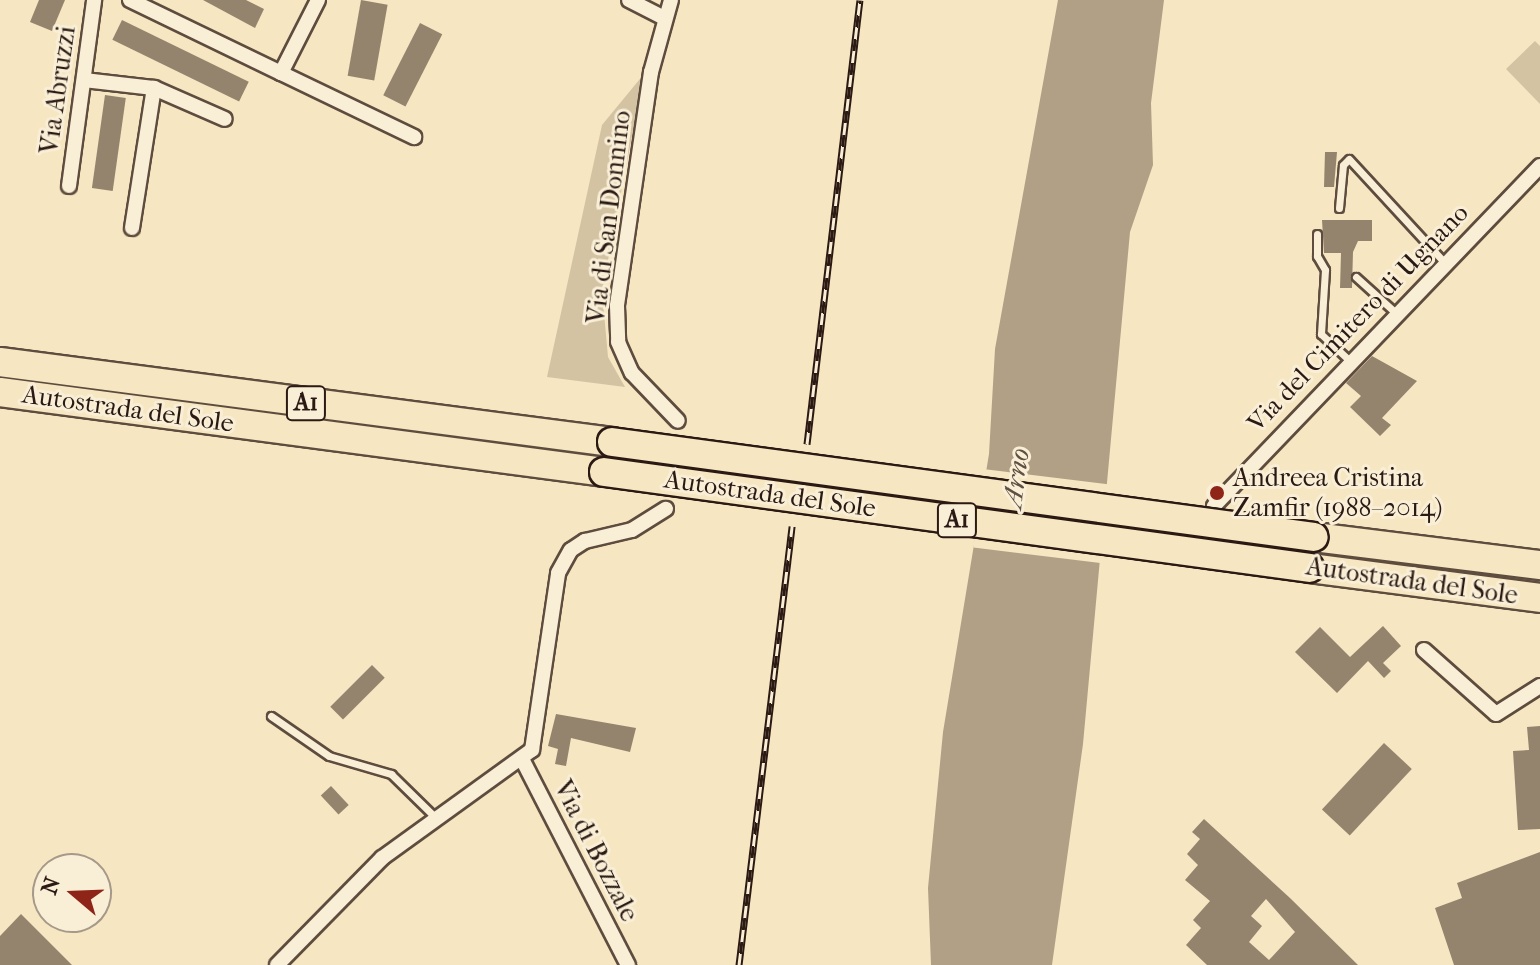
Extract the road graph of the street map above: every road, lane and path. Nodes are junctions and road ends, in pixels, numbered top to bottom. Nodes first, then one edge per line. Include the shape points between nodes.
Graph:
1 (94, 0) edge
2 (130, 0) edge
3 (318, 0) edge
4 (629, 0) edge
5 (671, 0) edge
6 (664, 18) junction
7 (281, 73) junction
8 (84, 80) junction
9 (154, 88) junction
10 (225, 119) dead end
11 (414, 137) dead end
12 (1540, 166) edge
13 (69, 186) dead end
14 (1339, 208) dead end
15 (132, 228) dead end
16 (1317, 234) dead end
17 (1445, 263) junction
18 (1356, 277) dead end
19 (1397, 314) junction
20 (1350, 361) junction
21 (0, 362) edge
22 (0, 392) edge
23 (678, 421) dead end
24 (1214, 506) dead end
25 (666, 509) dead end
26 (1540, 565) edge
27 (1540, 598) edge
28 (1424, 650) dead end
29 (1540, 686) edge
30 (271, 716) dead end
31 (522, 759) junction
32 (437, 819) junction
33 (277, 965) edge
34 (628, 965) edge

1 - 8 street, Via Abruzzi
2 - 7 street
3 - 7 street
4 - 6 street
5 - 6 street, Via di San Donnino
6 - 23 street, Via di San Donnino via 632,200 618,342 632,373
7 - 11 street
8 - 9 street
8 - 13 street, Via Abruzzi
9 - 10 street
9 - 15 street
12 - 17 street, Via del Cimitero di Ugnano
14 - 17 lane via 1343,165 1349,159
16 - 20 lane via 1317,256 1325,270 1321,334
17 - 19 street, Via del Cimitero di Ugnano
18 - 19 lane
19 - 20 street, Via del Cimitero di Ugnano
20 - 24 street, Via del Cimitero di Ugnano
21 - 26 highway, Autostrada del Sole / A1, bridge
22 - 27 highway, Autostrada del Sole / A1, bridge
25 - 31 street via 652,522 606,532 571,550 552,601 539,730
28 - 29 street via 1496,714
30 - 32 lane via 329,756 391,774
31 - 32 street
31 - 34 street, Via di Bozzale
32 - 33 street via 353,883

